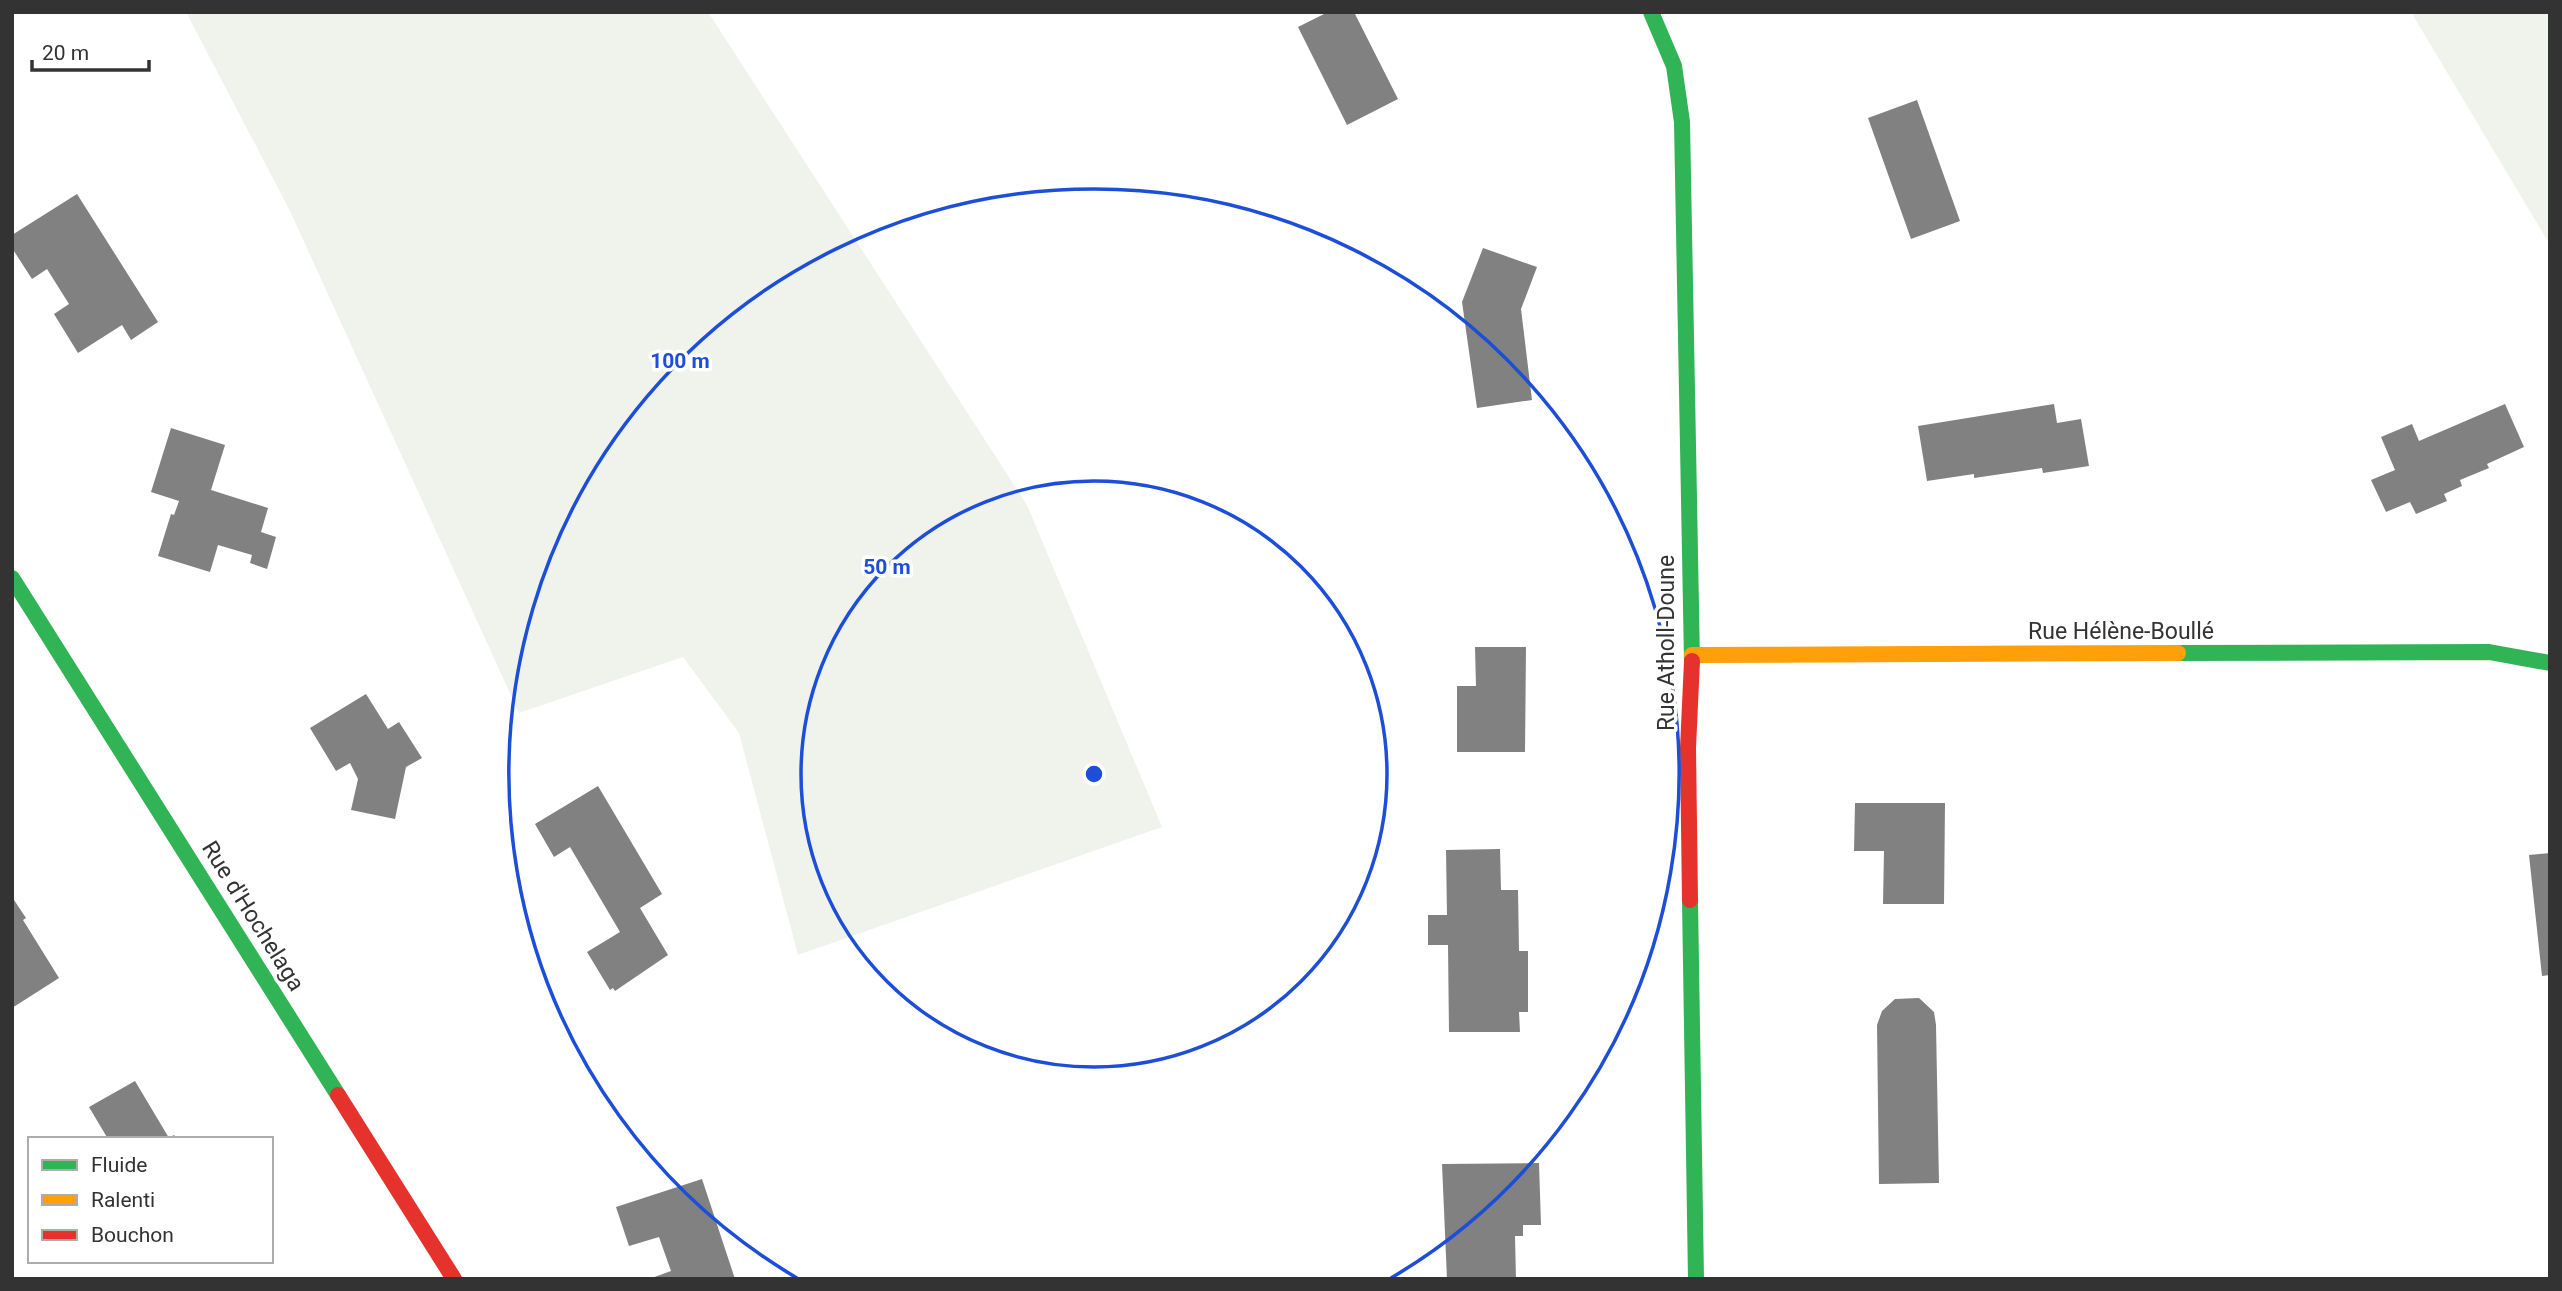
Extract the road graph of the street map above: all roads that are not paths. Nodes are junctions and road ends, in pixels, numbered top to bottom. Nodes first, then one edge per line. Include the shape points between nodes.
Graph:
1 (1651, 12) edge
2 (12, 578) edge
3 (1692, 655) junction
4 (2550, 663) edge
5 (454, 1279) edge
6 (1696, 1279) edge

1 - 3 street, Rue Atholl-Doune via 1674,66 1682,122
2 - 5 street, Rue d'Hochelaga
3 - 4 street, Rue Hélène-Boullé via 2489,652
3 - 6 street, Rue Atholl-Doune via 1688,748

